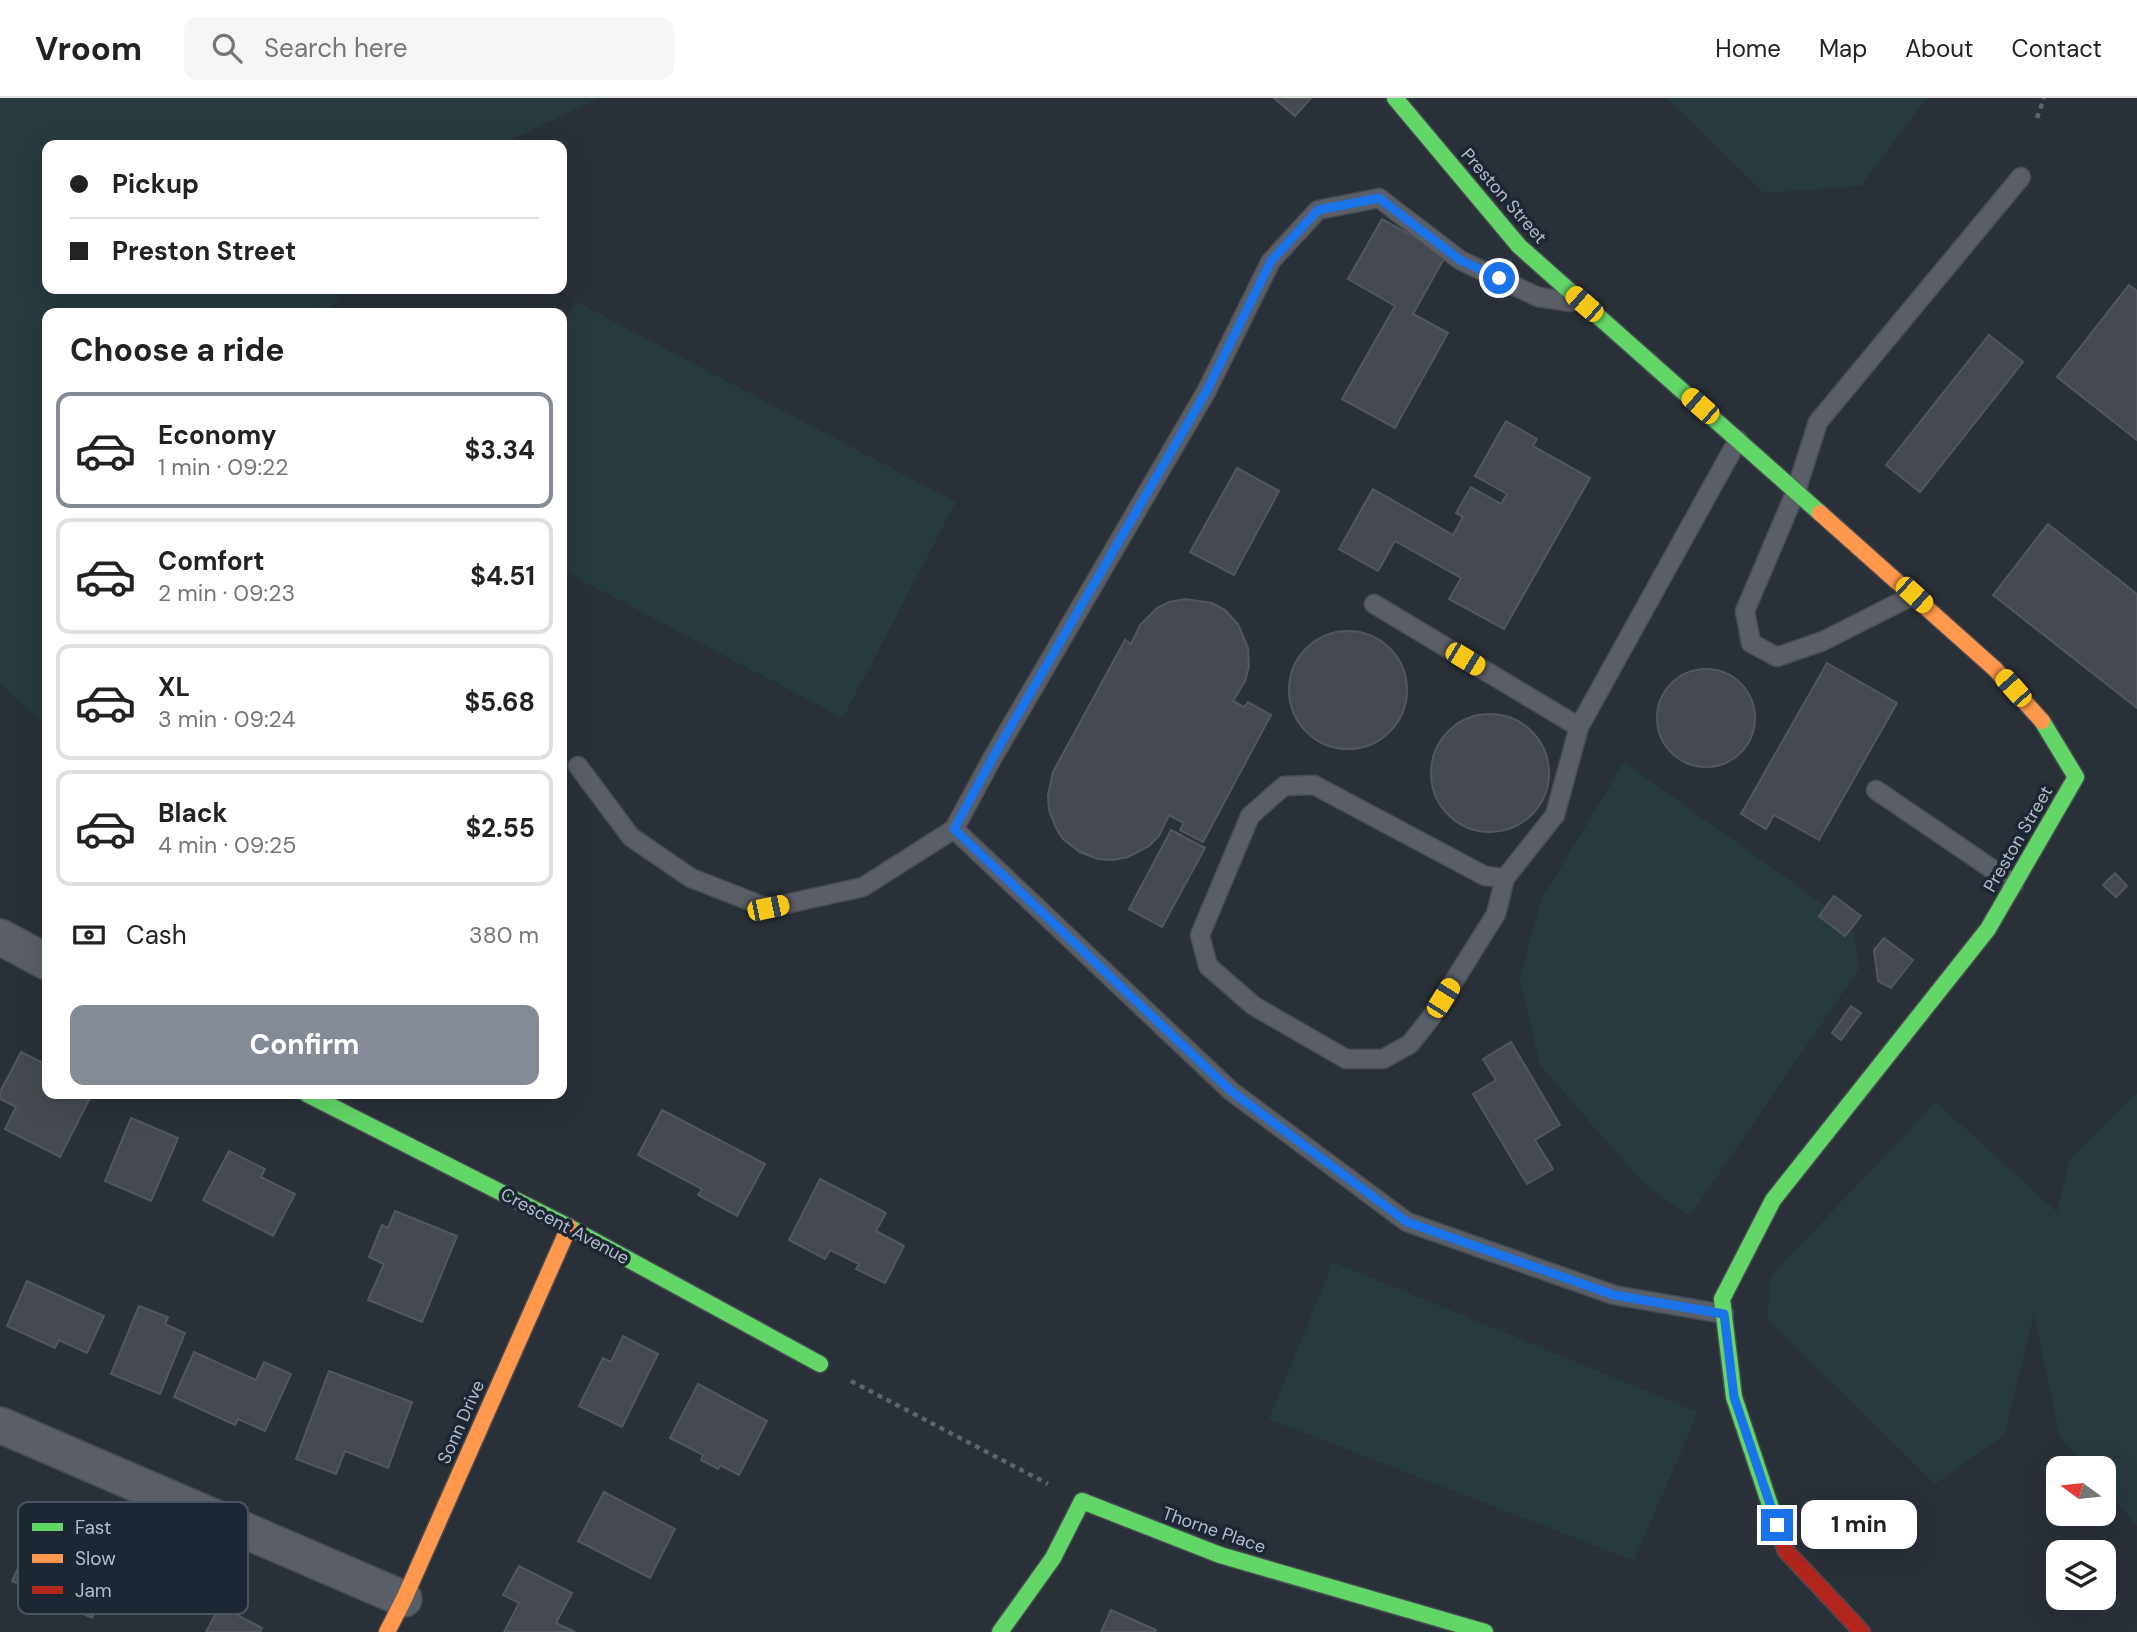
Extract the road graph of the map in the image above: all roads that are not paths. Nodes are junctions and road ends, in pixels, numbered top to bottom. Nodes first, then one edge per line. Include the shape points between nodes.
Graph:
1 (1395, 98) edge
2 (2021, 177) dead end
3 (1584, 304) junction
4 (1738, 440) junction
5 (1796, 491) junction
6 (1914, 595) junction
7 (1374, 604) dead end
8 (1579, 727) junction
9 (578, 766) dead end
10 (1876, 790) dead end
11 (954, 829) junction
12 (1506, 877) junction
13 (2014, 884) junction
14 (0, 937) edge
15 (42, 958) edge
16 (317, 1099) edge
17 (569, 1227) junction
18 (1724, 1314) junction
19 (820, 1364) road end
20 (0, 1425) edge
21 (179, 1502) edge
22 (248, 1532) edge
23 (404, 1599) junction
24 (387, 1632) edge
25 (1000, 1632) edge
26 (1485, 1632) edge
27 (1862, 1632) edge

1 - 3 street, Preston Street via 1519,246
2 - 5 lane via 1818,422
3 - 4 street, Preston Street
3 - 11 lane via 1538,297 1460,260 1379,198 1318,210 1271,261 1206,392
4 - 5 street, Preston Street
4 - 8 lane
5 - 6 street, Preston Street
5 - 6 lane via 1745,611 1751,643 1777,657 1823,641
6 - 13 street, Preston Street via 1995,669 2048,727 2076,777
7 - 8 lane
8 - 12 lane via 1555,815
9 - 11 lane via 631,836 691,878 768,908 863,887
10 - 13 lane
11 - 18 lane via 1231,1091 1407,1222 1614,1295
12 - 12 lane via 1485,876 1314,785 1284,786 1250,816 1200,935 1208,966 1254,1006 1346,1059 1383,1059 1410,1044 1430,1019 1496,914
13 - 18 street, Preston Street via 1989,929 1773,1200 1722,1299
14 - 15 street
16 - 17 street, Crescent Avenue
17 - 19 street, Crescent Avenue
17 - 23 street, Sonn Drive
18 - 27 street, Preston Street via 1734,1397 1786,1551
20 - 21 street
22 - 23 street
23 - 24 street, Sonn Drive
25 - 26 street, Thorne Place via 1054,1558 1082,1502 1220,1555

